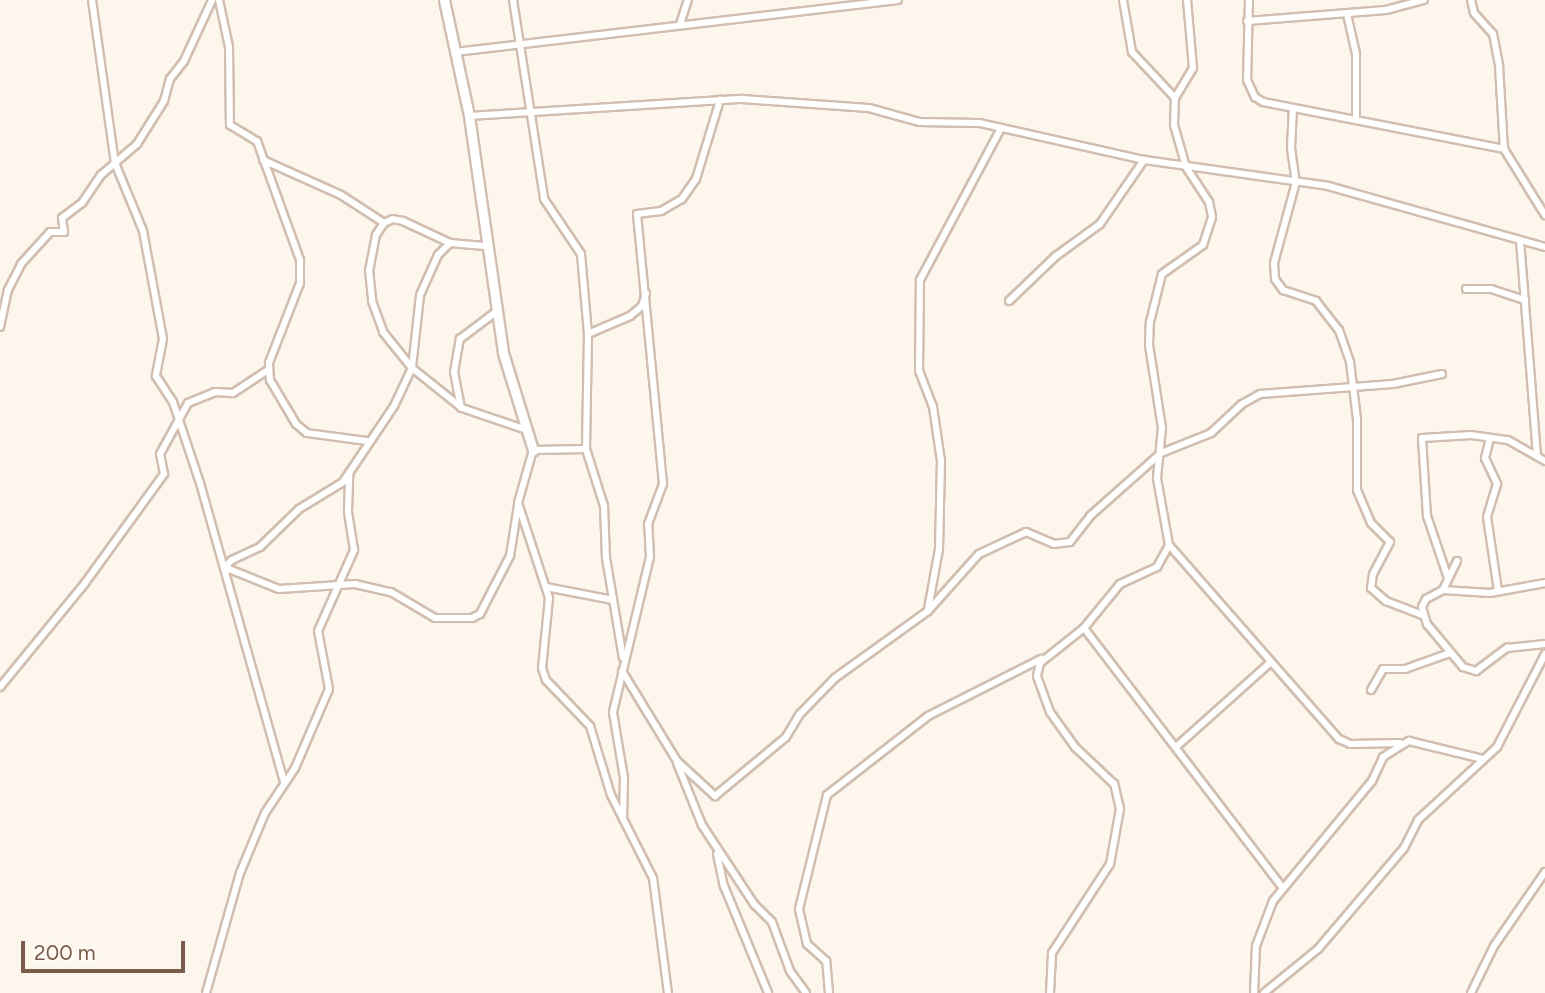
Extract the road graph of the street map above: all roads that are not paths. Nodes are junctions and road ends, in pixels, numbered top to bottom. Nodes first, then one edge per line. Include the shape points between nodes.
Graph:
1 (92, 0) edge
2 (212, 0) edge
3 (219, 0) edge
4 (444, 0) edge
5 (513, 0) edge
6 (688, 0) edge
7 (898, 0) edge
8 (1123, 0) edge
9 (1187, 0) edge
10 (1249, 0) edge
11 (1385, 0) edge
12 (1423, 0) edge
13 (1471, 0) edge
14 (1386, 10) junction
15 (1347, 14) junction
16 (1247, 21) junction
17 (680, 24) junction
18 (519, 46) junction
19 (455, 52) junction
20 (1175, 98) junction
21 (720, 100) junction
22 (1293, 108) junction
23 (532, 111) junction
24 (469, 116) junction
25 (1356, 120) junction
26 (1001, 128) junction
27 (1504, 149) junction
28 (263, 160) junction
29 (1144, 160) junction
30 (115, 163) junction
31 (1186, 167) junction
32 (1296, 182) junction
33 (1545, 215) edge
34 (384, 223) junction
35 (1520, 240) junction
36 (450, 243) junction
37 (488, 246) junction
38 (1545, 247) edge
39 (643, 267) junction
40 (1466, 289) dead end
41 (1525, 300) junction
42 (1009, 301) dead end
43 (497, 311) junction
44 (0, 327) edge
45 (588, 334) junction
46 (412, 368) junction
47 (268, 370) junction
48 (1442, 374) dead end
49 (1352, 386) junction
50 (461, 408) junction
51 (177, 420) junction
52 (527, 430) junction
53 (1490, 438) junction
54 (367, 441) junction
55 (586, 449) junction
56 (533, 450) junction
57 (1161, 453) junction
58 (1537, 456) junction
59 (1545, 461) edge
60 (349, 473) junction
61 (518, 503) junction
62 (1169, 545) junction
63 (1457, 561) dead end
64 (224, 567) junction
65 (1448, 578) junction
66 (1545, 583) edge
67 (340, 585) junction
68 (546, 587) junction
69 (1443, 590) junction
70 (1498, 591) junction
71 (613, 600) junction
72 (928, 611) junction
73 (1423, 615) junction
74 (1084, 628) junction
75 (1545, 643) edge
76 (1450, 653) junction
77 (1545, 654) edge
78 (1047, 656) junction
79 (623, 660) junction
80 (1271, 662) junction
81 (622, 671) junction
82 (0, 687) edge
83 (1371, 690) dead end
84 (1400, 743) junction
85 (1176, 747) junction
86 (1483, 759) junction
87 (677, 761) junction
88 (284, 782) junction
89 (623, 819) junction
90 (716, 849) junction
91 (1545, 872) edge
92 (1283, 888) junction
93 (206, 993) edge
94 (668, 993) edge
95 (768, 993) edge
96 (806, 993) edge
97 (828, 993) edge
98 (1050, 993) edge
99 (1254, 993) edge
100 (1264, 993) edge
101 (1471, 993) edge

1 - 30 street
2 - 30 street via 161,106 137,144
3 - 28 street via 229,47 230,125 257,141
4 - 19 street
5 - 18 street
6 - 17 street
7 - 17 street
8 - 20 street via 1132,52
9 - 20 street via 1193,68
10 - 16 street
11 - 14 street
12 - 14 street
13 - 27 street via 1475,13 1493,34
14 - 15 street
15 - 16 street
15 - 25 street via 1356,54
16 - 22 street via 1250,90 1263,102
17 - 18 street
18 - 19 street
18 - 23 street
19 - 24 street
20 - 31 street via 1174,125
21 - 23 street
21 - 26 street via 813,102 869,108 919,122 947,120
21 - 39 street via 696,179 682,199 661,211 637,215
22 - 25 street
22 - 32 street via 1291,148
23 - 24 street
23 - 45 street via 544,199 581,254
24 - 37 street
25 - 27 street
26 - 29 street
26 - 72 street via 920,280 919,371 933,407 941,461 939,549
27 - 33 street
28 - 34 street via 341,195
28 - 47 street via 290,229 300,272
29 - 31 street
29 - 42 street via 1100,224 1056,256
30 - 44 street via 92,185 82,203 62,218 64,232 50,232 21,264 8,290
30 - 51 street via 145,238 163,339 156,376 173,402
31 - 32 street
31 - 57 street via 1209,202 1212,217 1203,245 1166,269 1157,288 1149,345 1161,416
32 - 35 street via 1368,195
32 - 49 street via 1274,263 1275,279 1283,290 1316,301 1334,321 1350,362
34 - 36 street via 403,221
34 - 46 street via 376,235 369,270 372,301 383,332
35 - 38 street
35 - 41 street
36 - 37 street
36 - 46 street via 426,277
37 - 43 street
39 - 45 street via 646,292 642,306 616,325
39 - 79 street via 663,484 648,524 650,557
40 - 41 street via 1491,289
41 - 58 street
43 - 50 street via 460,339 454,372
43 - 52 street via 503,353
45 - 55 street
46 - 50 street
46 - 54 street via 394,406
47 - 51 street via 233,393 215,392 188,403
47 - 54 street via 283,404 307,433
48 - 49 street
49 - 57 street via 1260,394 1210,433
49 - 73 street via 1357,490 1371,523 1390,542 1371,588 1386,601
50 - 52 street
51 - 64 street
51 - 82 street via 160,454 164,474 85,583
52 - 56 street
53 - 58 street via 1517,444
53 - 65 street via 1429,435 1420,442 1427,516
53 - 70 street via 1485,458 1497,484 1487,517
54 - 60 street
55 - 56 street
55 - 71 street via 604,506
56 - 61 street
57 - 62 street via 1157,478
57 - 72 street via 1090,516 1070,542 1054,544 1026,532 1006,539 965,567
58 - 59 street
60 - 64 street via 343,482 299,509 260,547
60 - 67 street via 348,512 354,550
61 - 67 street via 510,556 477,617 435,618 390,592
61 - 68 street
62 - 74 street via 1157,567 1120,584
62 - 80 street
63 - 65 street
64 - 67 street via 279,589
64 - 88 street
65 - 69 street
66 - 70 street
67 - 88 street via 322,614 318,631 329,689
68 - 71 street
68 - 89 street via 549,607 542,668 546,680 590,726
69 - 70 street via 1456,594
69 - 73 street via 1426,598
71 - 79 street
72 - 87 street via 835,678 800,714 786,737 719,794 710,795
73 - 76 street
74 - 78 street
74 - 85 street
75 - 76 street via 1507,648 1476,671 1463,667
76 - 83 street via 1405,670 1383,669
77 - 86 street via 1506,733
78 - 97 street via 928,716 827,795 799,909 807,944 826,961
78 - 98 street via 1037,676 1042,697 1075,747 1114,784 1120,809 1110,864 1052,953
79 - 81 street
80 - 84 street via 1339,739 1350,744
80 - 85 street
81 - 87 street
81 - 89 street via 612,712 624,778
84 - 86 street
84 - 92 street via 1383,757 1373,781
85 - 92 street
86 - 100 street via 1418,820 1404,848 1318,949
87 - 90 street via 687,795
88 - 93 street via 265,813 240,873
89 - 94 street via 655,885
90 - 95 street via 724,886
90 - 96 street via 772,922 790,971
91 - 101 street via 1494,946
92 - 99 street via 1264,919 1255,946

